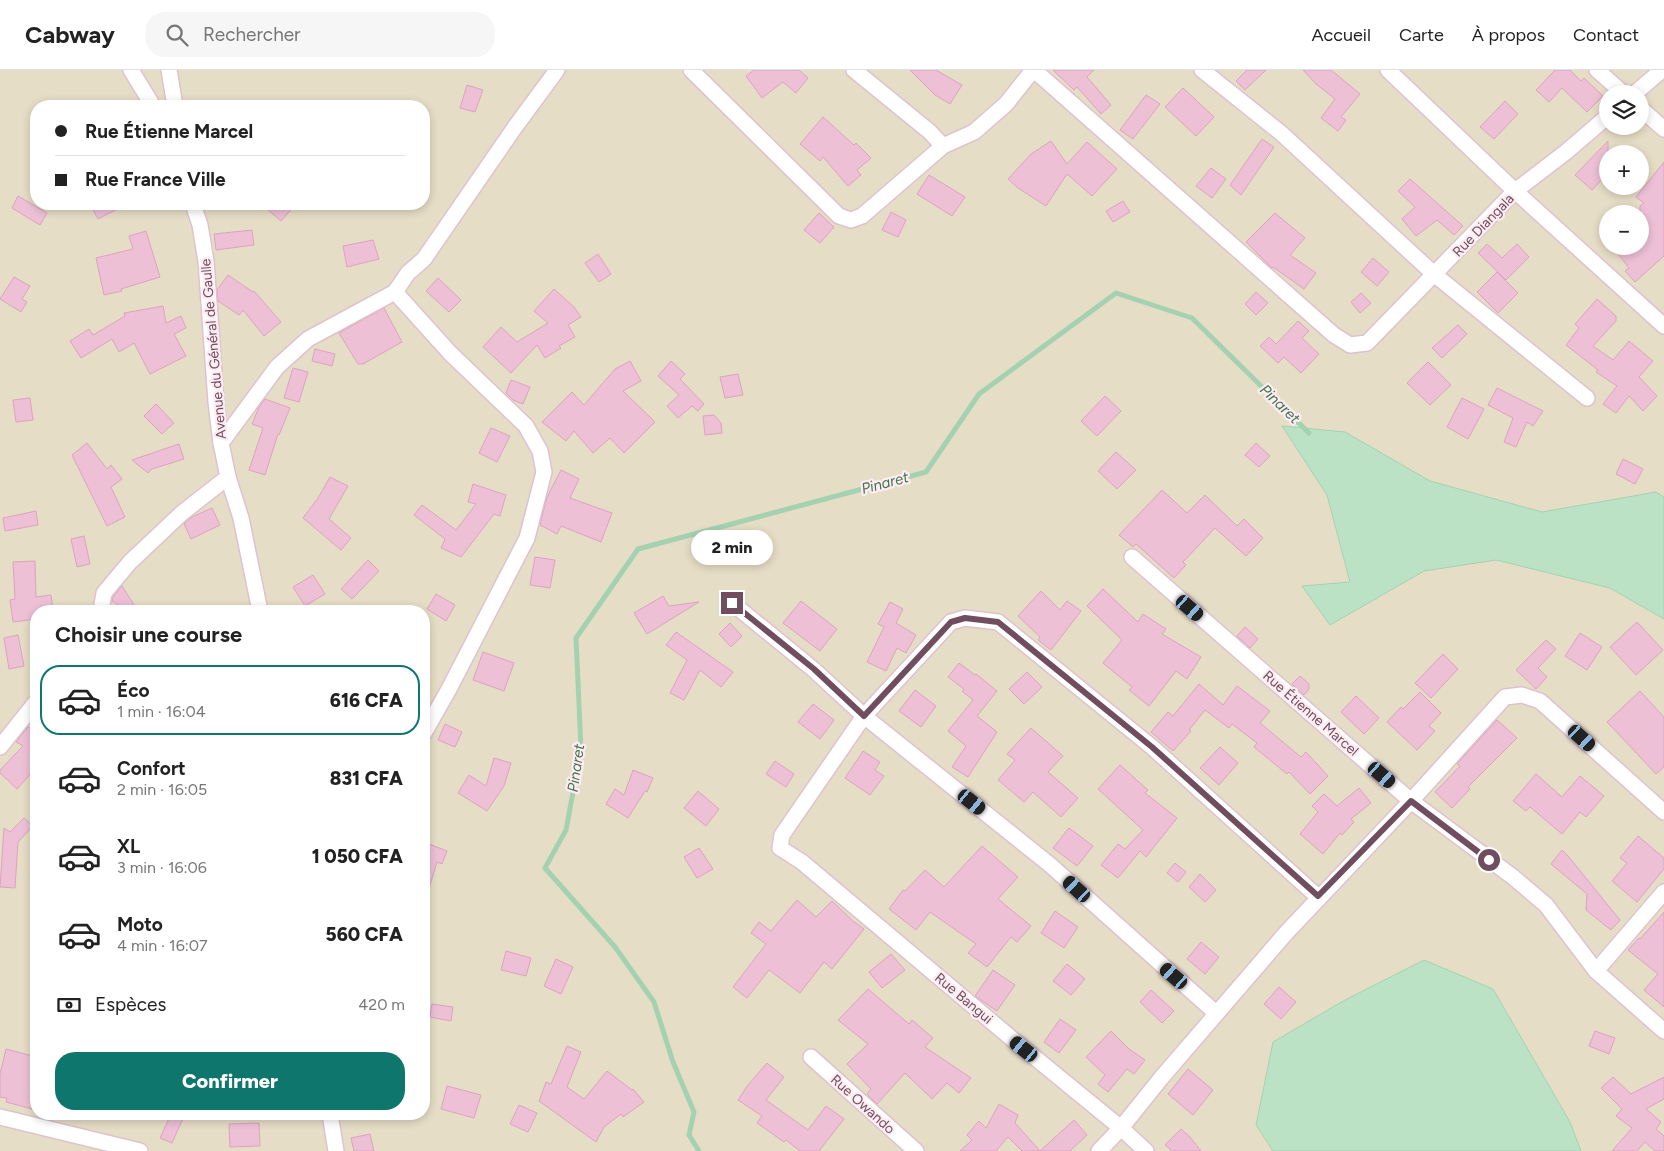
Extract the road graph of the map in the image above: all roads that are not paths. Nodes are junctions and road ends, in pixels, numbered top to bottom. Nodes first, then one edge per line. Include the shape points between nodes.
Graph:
1 (131, 70) edge
2 (169, 70) edge
3 (557, 70) edge
4 (691, 70) edge
5 (854, 70) edge
6 (1033, 70) edge
7 (1202, 70) edge
8 (1388, 70) edge
9 (1597, 70) edge
10 (1662, 70) edge
11 (1614, 85) edge
12 (1644, 85) edge
13 (149, 100) edge
14 (173, 100) edge
15 (1649, 116) edge
16 (1599, 124) edge
17 (1664, 129) edge
18 (943, 146) junction
19 (1515, 191) junction
20 (195, 210) edge
21 (1435, 275) junction
22 (394, 292) junction
23 (1664, 326) edge
24 (1587, 398) dead end
25 (221, 443) junction
26 (228, 477) junction
27 (1132, 557) dead end
28 (732, 603) dead end
29 (102, 605) edge
30 (259, 605) edge
31 (30, 710) edge
32 (864, 716) junction
33 (430, 722) edge
34 (0, 747) edge
35 (1411, 801) junction
36 (1664, 812) edge
37 (1664, 892) edge
38 (1318, 896) junction
39 (1596, 971) junction
40 (1216, 1013) junction
41 (1664, 1032) edge
42 (811, 1057) dead end
43 (0, 1118) edge
44 (331, 1120) edge
45 (1121, 1128) junction
46 (140, 1151) edge
47 (336, 1151) edge
48 (916, 1151) edge
49 (1099, 1151) edge
50 (1146, 1151) edge

1 - 13 street
2 - 14 street
3 - 22 street via 434,246
4 - 18 street via 839,216 851,220 862,216
5 - 18 street
6 - 18 street via 1006,104 974,132
6 - 21 street, Rue Diangala via 1334,335 1350,345 1367,343
7 - 21 street via 1281,133
8 - 19 street
9 - 11 street
10 - 12 street
15 - 17 street
16 - 19 street, Rue Diangala
19 - 21 street, Rue Diangala
19 - 23 street
20 - 25 street, Avenue du Général de Gaulle via 206,262
21 - 24 street
22 - 25 street via 308,339 277,367
22 - 33 street via 450,353 526,426 540,451 544,472 527,538
25 - 26 street, Avenue du Général de Gaulle
26 - 29 street via 182,513 130,562 104,593
26 - 30 street, Avenue du Général de Gaulle via 241,518
27 - 35 street, Rue Étienne Marcel
28 - 32 street via 814,669
31 - 34 street
32 - 38 street via 951,622 965,618 998,622 1152,747
32 - 40 street via 1049,864
32 - 45 street, Rue Bangui via 782,836 780,848 802,862
35 - 36 street via 1505,697 1522,695 1540,701
35 - 38 street
35 - 39 street, Rue Étienne Marcel via 1546,905
37 - 39 street
38 - 40 street
39 - 41 street, Rue Étienne Marcel
40 - 45 street
42 - 48 street, Rue Owando
43 - 46 street
44 - 47 street
45 - 49 street
45 - 50 street, Rue Bangui

